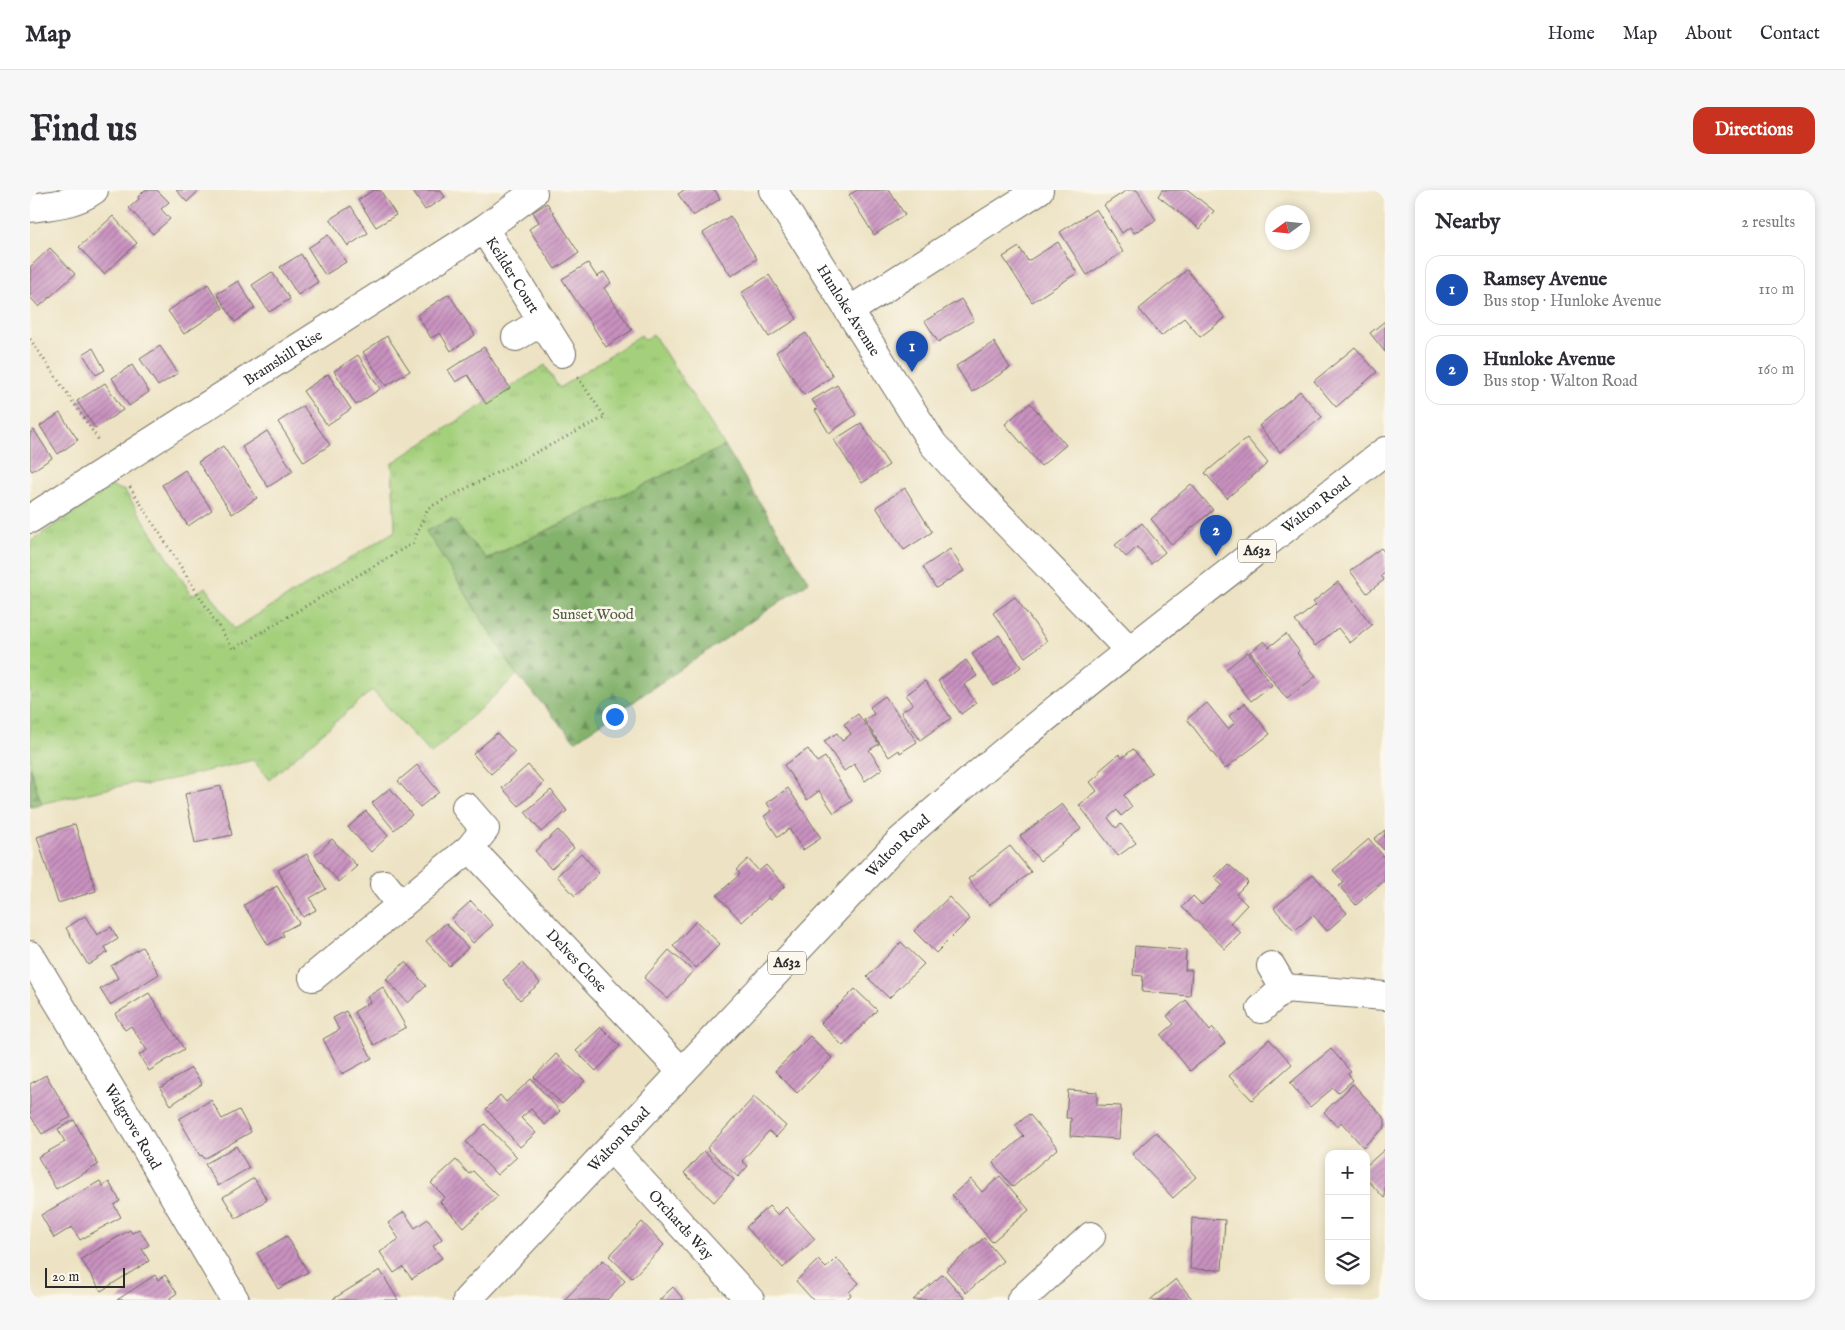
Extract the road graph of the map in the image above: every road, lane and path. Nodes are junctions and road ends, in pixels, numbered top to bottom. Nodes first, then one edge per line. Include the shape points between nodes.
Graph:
1 (94, 190) edge
2 (773, 190) edge
3 (1039, 190) edge
4 (533, 193) dead end
5 (30, 208) edge
6 (484, 228) junction
7 (849, 311) junction
8 (541, 322) junction
9 (516, 337) dead end
10 (30, 338) edge
11 (562, 354) joint
12 (1385, 451) edge
13 (115, 464) junction
14 (30, 519) edge
15 (1129, 650) junction
16 (466, 808) dead end
17 (470, 848) junction
18 (30, 954) edge
19 (313, 977) dead end
20 (1385, 996) edge
21 (1261, 1009) dead end
22 (682, 1072) junction
23 (611, 1148) junction
24 (1091, 1236) dead end
25 (235, 1300) edge
26 (467, 1300) edge
27 (750, 1300) edge
28 (1021, 1300) edge

1 - 5 street via 62,204
2 - 7 street, Hunloke Avenue
3 - 7 street
4 - 6 street, Bramshill Rise
6 - 8 street, Keilder Court
6 - 13 street, Bramshill Rise
7 - 15 street, Hunloke Avenue via 933,444
8 - 9 street, Keilder Court
8 - 11 street, Keilder Court
10 - 13 path
11 - 13 path via 605,417 428,508 413,543 233,649
12 - 15 street, Walton Road / A632
13 - 14 street, Bramshill Rise
15 - 22 street, Walton Road / A632 via 976,774 899,842
16 - 17 street via 485,829
17 - 19 street via 392,894
17 - 22 street, Delves Close
18 - 25 street, Walgrove Road
20 - 21 street via 1277,977
22 - 23 street, Walton Road / A632
23 - 26 street, Walton Road / A632
23 - 27 street, Orchards Way
24 - 28 street

